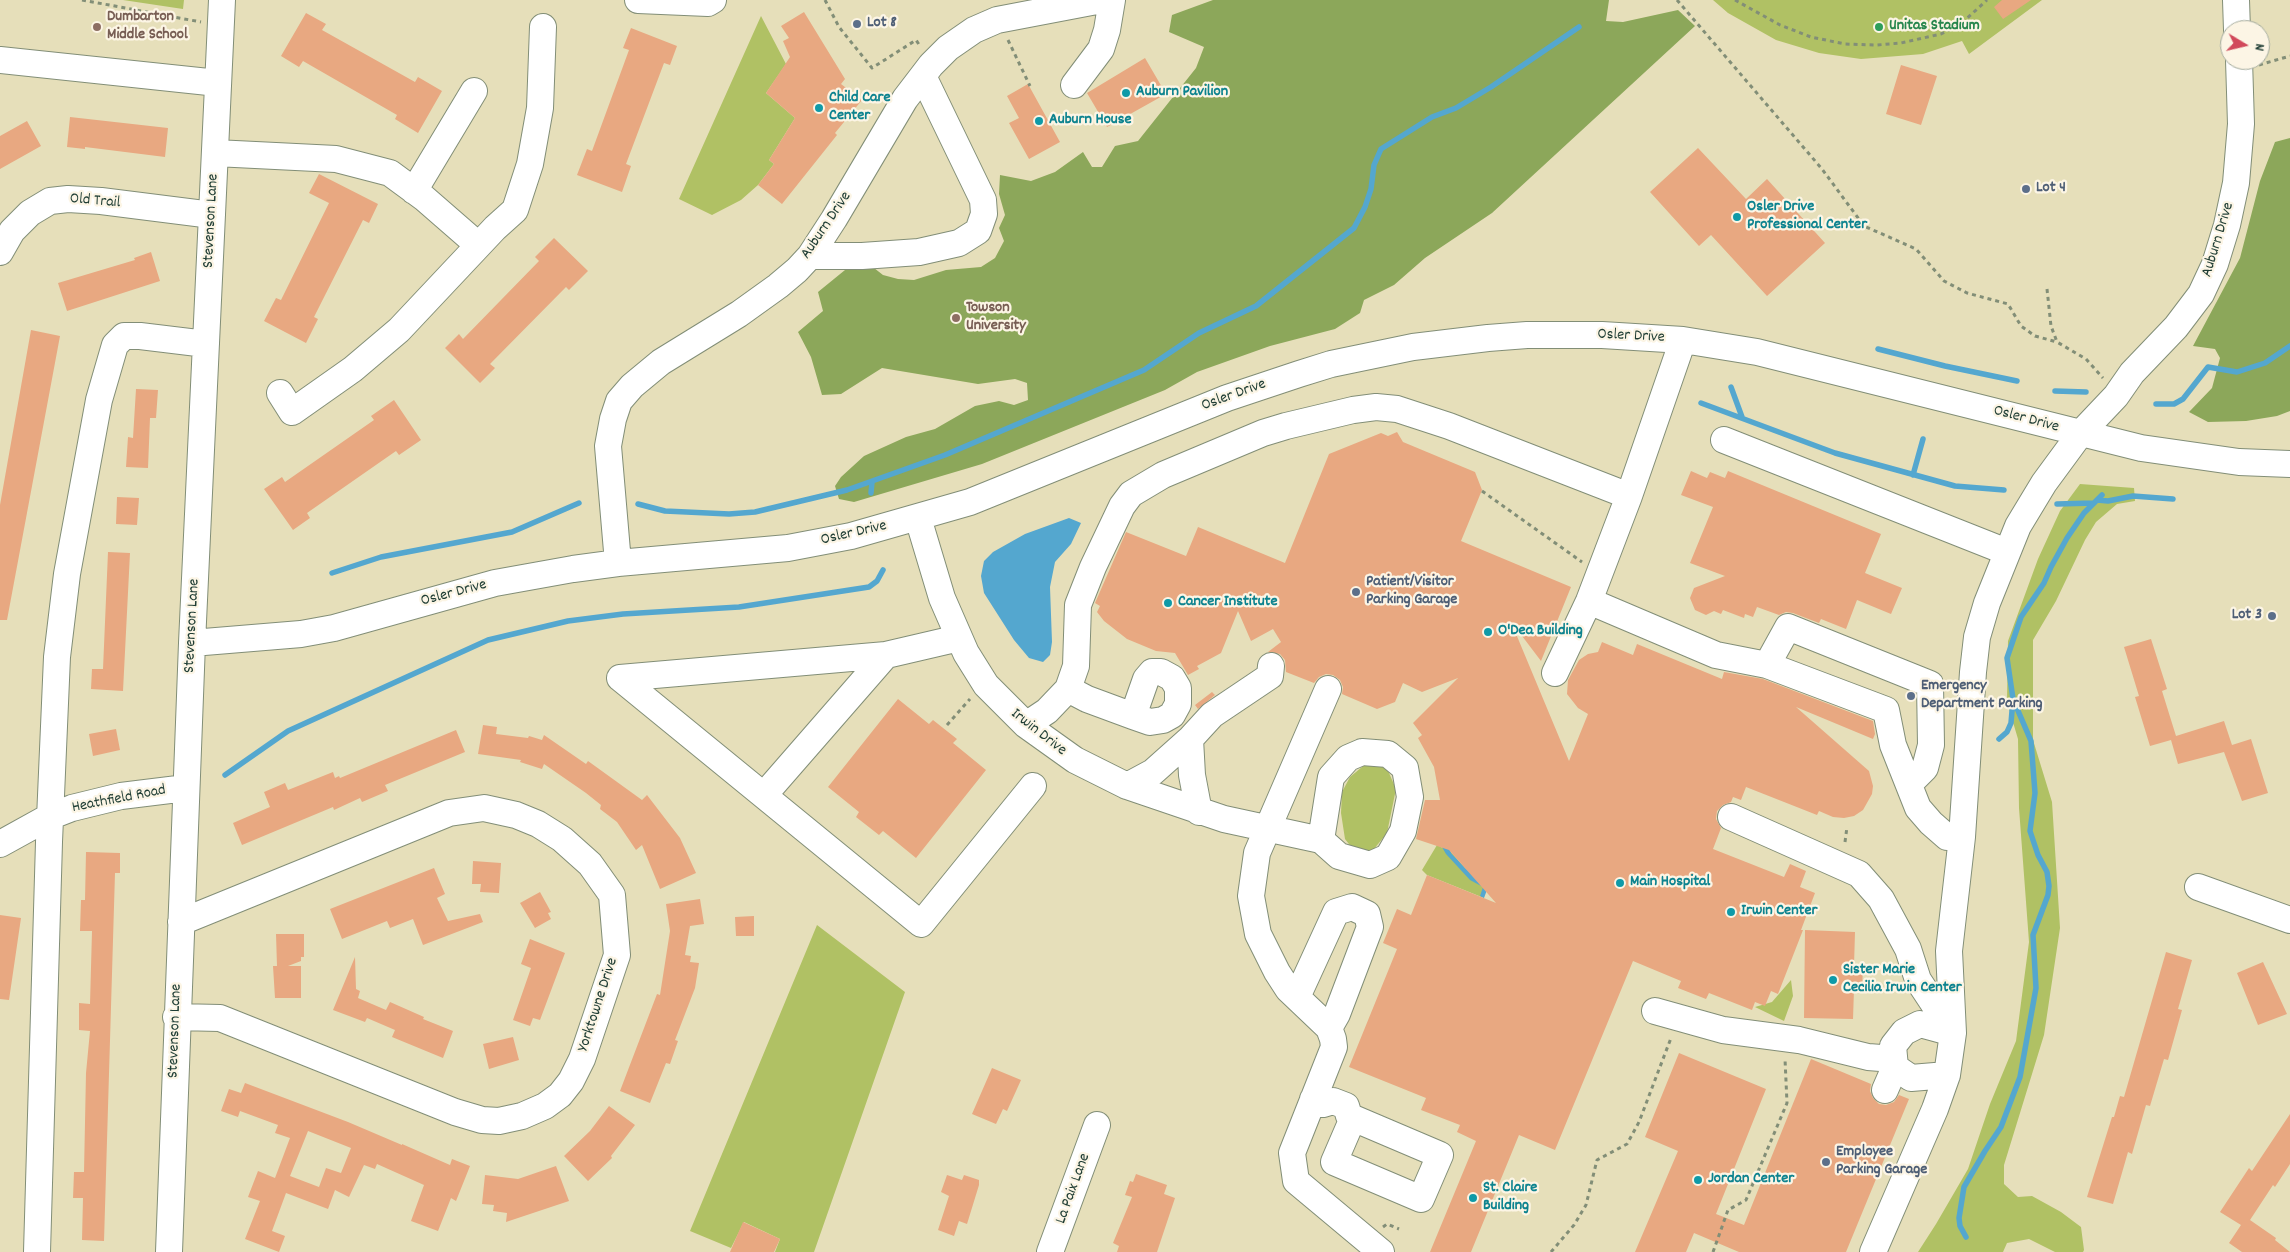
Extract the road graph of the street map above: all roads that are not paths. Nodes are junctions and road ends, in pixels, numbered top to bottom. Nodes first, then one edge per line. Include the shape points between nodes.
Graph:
1 (222, 0) edge
2 (638, 0) edge
3 (713, 0) edge
4 (1102, 0) edge
5 (1112, 0) edge
6 (2236, 0) edge
7 (2237, 20) edge
8 (543, 27) dead end
9 (0, 60) edge
10 (2238, 70) edge
11 (927, 71) junction
12 (218, 83) junction
13 (1074, 85) dead end
14 (474, 91) dead end
15 (215, 153) junction
16 (414, 191) junction
17 (212, 215) junction
18 (478, 245) junction
19 (0, 252) edge
20 (810, 256) junction
21 (1683, 340) junction
22 (206, 344) junction
23 (280, 393) dead end
24 (2080, 434) junction
25 (1724, 440) dead end
26 (2290, 464) edge
27 (1629, 496) junction
28 (918, 518) junction
29 (2007, 552) junction
30 (618, 563) junction
31 (1589, 601) junction
32 (959, 638) junction
33 (192, 643) junction
34 (886, 655) junction
35 (1767, 665) junction
36 (1271, 666) dead end
37 (1554, 673) dead end
38 (1068, 689) junction
39 (1328, 689) dead end
40 (1133, 716) dead end
41 (1026, 726) junction
42 (1190, 739) junction
43 (1909, 784) junction
44 (1033, 786) dead end
45 (1127, 786) junction
46 (186, 788) junction
47 (764, 795) junction
48 (1199, 812) junction
49 (50, 817) junction
50 (1731, 817) dead end
51 (1269, 829) junction
52 (1962, 837) junction
53 (1321, 840) dead end
54 (0, 844) edge
55 (2198, 886) dead end
56 (2290, 920) edge
57 (181, 922) junction
58 (1297, 997) junction
59 (1655, 1010) dead end
60 (176, 1016) junction
61 (1329, 1028) junction
62 (1953, 1033) junction
63 (1891, 1072) junction
64 (1947, 1075) junction
65 (1318, 1101) junction
66 (1351, 1117) dead end
67 (1097, 1125) dead end
68 (37, 1252) edge
69 (169, 1252) edge
70 (1050, 1252) edge
71 (1382, 1252) edge
72 (1873, 1252) edge

1 - 12 street, Stevenson Lane
2 - 3 street via 708,3
4 - 11 street, Auburn Drive via 997,20 974,30 948,48
5 - 13 street via 1101,49
6 - 7 street
8 - 18 street via 540,108 530,164 515,210
9 - 12 street
10 - 24 street, Auburn Drive via 2241,124 2236,183 2215,264 2201,294 2176,327
11 - 20 street, Auburn Drive via 905,99
11 - 20 street via 983,200 984,214 978,231 959,243 919,252
12 - 15 street, Stevenson Lane
14 - 16 street
15 - 16 street via 336,159 390,174
15 - 17 street, Stevenson Lane
16 - 18 street
17 - 19 street, Old Trail via 68,198 50,201 30,213 12,231
17 - 22 street, Stevenson Lane
18 - 23 street via 399,330 353,369 292,412
20 - 30 street, Auburn Drive via 778,286 739,314 661,362 619,401 608,446
21 - 24 street, Osler Drive via 1821,367
21 - 27 street
21 - 28 street, Osler Drive via 1602,334 1527,335 1413,347 1331,364 1227,398 1021,482
22 - 33 street, Stevenson Lane
22 - 49 street via 124,336 114,345 99,400 67,574 57,657
24 - 26 street, Osler Drive via 2195,457
24 - 29 street, Auburn Drive via 2018,526
25 - 29 street
27 - 31 street
27 - 38 street via 1397,409 1353,410 1279,428 1163,475 1131,494 1122,506 1078,605 1076,666
28 - 30 street, Osler Drive via 788,548
28 - 32 street, Irwin Drive via 942,598
29 - 52 street, Auburn Drive via 1977,637
30 - 33 street, Osler Drive via 495,583 334,628 301,634
31 - 35 street via 1716,655
31 - 37 street
32 - 34 street
32 - 41 street, Irwin Drive via 986,685
33 - 46 street, Stevenson Lane
34 - 47 street
34 - 47 street via 620,678
35 - 43 street via 1886,710 1893,745
35 - 43 street via 1788,627 1930,684 1931,745 1926,768
36 - 42 street via 1270,676 1212,715
38 - 40 street
38 - 41 street via 1047,711
39 - 51 street
41 - 45 street, Irwin Drive via 1076,760
42 - 45 street via 1153,772
42 - 48 street
43 - 52 street via 1918,808 1931,823 1947,837
44 - 47 street via 922,924
45 - 48 street, Irwin Drive
46 - 49 street, Heathfield Road via 121,796
46 - 57 street, Stevenson Lane
48 - 51 street, Irwin Drive
49 - 54 street, Heathfield Road
49 - 68 street
50 - 62 street via 1859,874 1881,899 1908,949 1918,980
51 - 53 street, Irwin Drive
51 - 58 street via 1258,853 1251,896 1254,915 1265,952 1288,989
52 - 62 street, Auburn Drive via 1949,951
55 - 56 street
57 - 60 street, Stevenson Lane
57 - 60 street, Yorktowne Drive via 449,813 484,808 538,824 562,839 590,864 612,896 617,955 582,1059 571,1081 545,1106 499,1121 455,1112 220,1018
58 - 61 street
58 - 61 street via 1336,912 1352,907 1367,914 1370,928 1338,1014
59 - 63 street via 1723,1030 1799,1040 1868,1057
60 - 69 street, Stevenson Lane
61 - 65 street via 1334,1047
62 - 63 street via 1920,1024 1904,1032 1893,1046
62 - 64 street
63 - 64 street via 1911,1078
64 - 72 street
65 - 66 street via 1326,1115 1339,1120
65 - 71 street via 1292,1153 1296,1181
67 - 70 street, La Paix Lane

